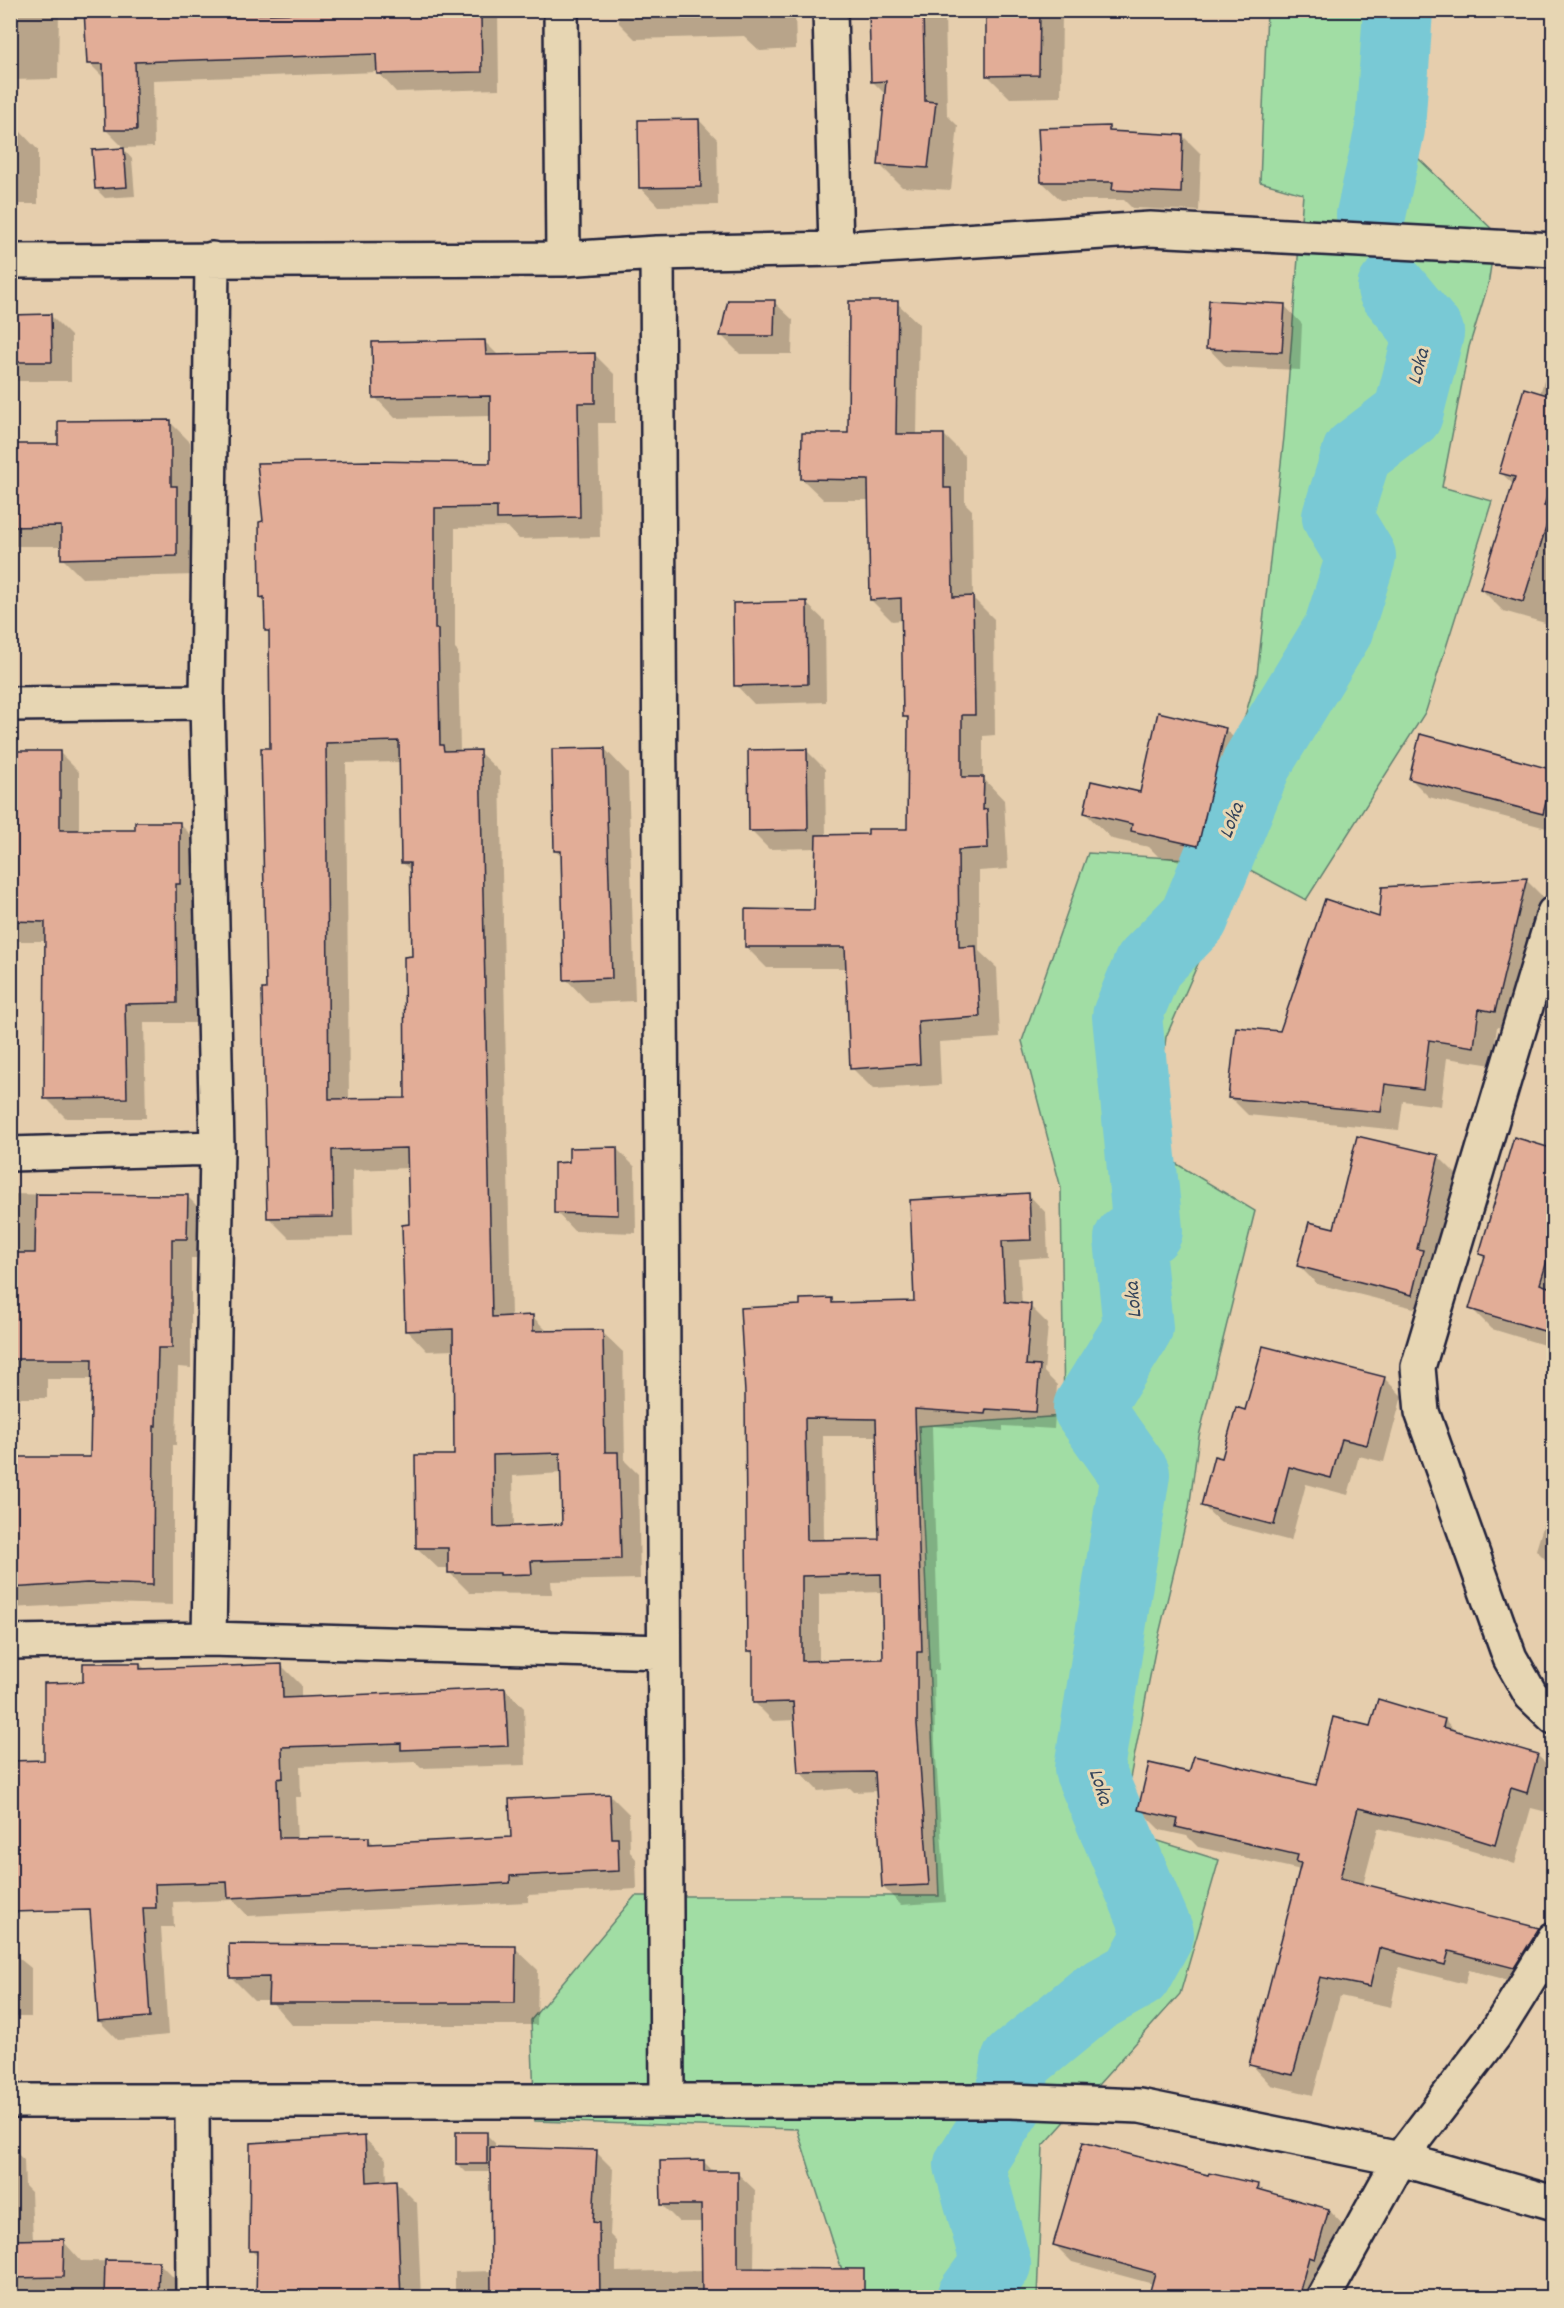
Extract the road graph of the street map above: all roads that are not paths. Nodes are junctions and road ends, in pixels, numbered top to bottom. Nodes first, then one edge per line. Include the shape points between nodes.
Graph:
1 (561, 10) edge
2 (830, 10) edge
3 (836, 249) junction
4 (1554, 250) edge
5 (657, 253) junction
6 (212, 259) junction
7 (563, 259) junction
8 (10, 261) edge
9 (207, 702) junction
10 (10, 704) edge
11 (1554, 913) edge
12 (217, 1148) junction
13 (10, 1154) edge
14 (209, 1639) junction
15 (10, 1642) edge
16 (664, 1652) junction
17 (1554, 1717) edge
18 (1554, 1939) edge
19 (667, 2100) junction
20 (10, 2101) edge
21 (192, 2103) junction
22 (1400, 2159) junction
23 (1554, 2204) edge
24 (193, 2298) edge
25 (1323, 2298) edge

1 - 7 street
2 - 3 street
3 - 4 street via 1150,229
3 - 5 street
5 - 7 street
5 - 16 street
6 - 7 street
6 - 8 street
6 - 9 street
9 - 10 street
9 - 12 street
11 - 17 street via 1418,1367 1422,1412 1510,1658 1531,1695
12 - 13 street
12 - 14 street
14 - 15 street
14 - 16 street
16 - 19 street
18 - 22 street via 1494,2036
19 - 21 street
19 - 22 street via 1010,2101 1140,2106
20 - 21 street
21 - 24 street
22 - 23 street
22 - 25 street

